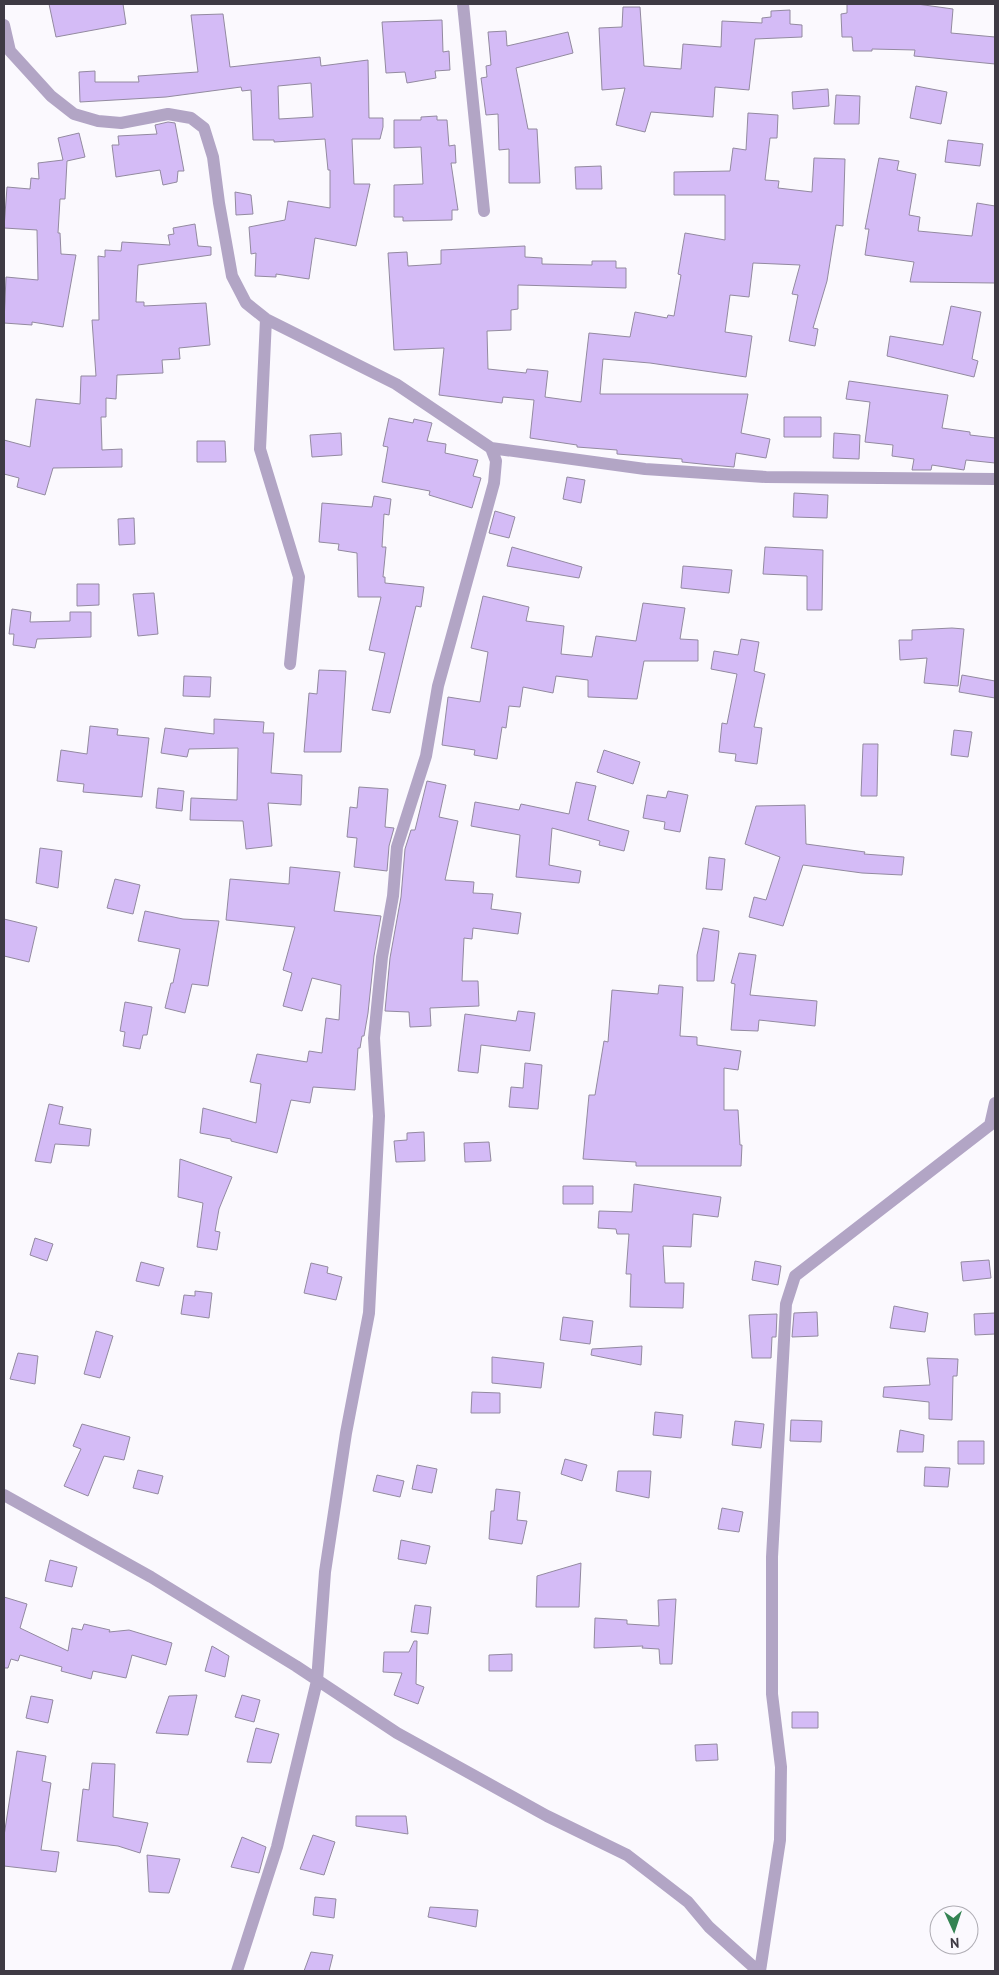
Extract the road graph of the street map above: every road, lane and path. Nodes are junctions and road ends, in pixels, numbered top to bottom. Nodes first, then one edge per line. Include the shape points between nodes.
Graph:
1 (463, 4) edge
2 (4, 25) edge
3 (484, 211) dead end
4 (266, 319) junction
5 (491, 448) junction
6 (995, 479) edge
7 (290, 664) dead end
8 (995, 1103) edge
9 (4, 1495) edge
10 (317, 1681) junction
11 (237, 1971) edge
12 (759, 1971) edge

1 - 3 street
2 - 4 street via 10,51 51,96 74,114 121,123 168,114 191,118 204,128 213,157 232,276 246,303
4 - 5 street via 396,384
4 - 7 street via 260,449 299,577
5 - 6 street via 645,469 766,477
5 - 10 street via 496,461 494,483 438,686 426,756 397,847 374,1038 378,1116 369,1313 346,1433 326,1572
8 - 12 street via 990,1125 795,1276 786,1304 772,1567 772,1694 781,1767 780,1840
9 - 10 street via 151,1577
10 - 11 street via 277,1847
10 - 12 street via 397,1733 547,1816 627,1855 688,1902 709,1927

